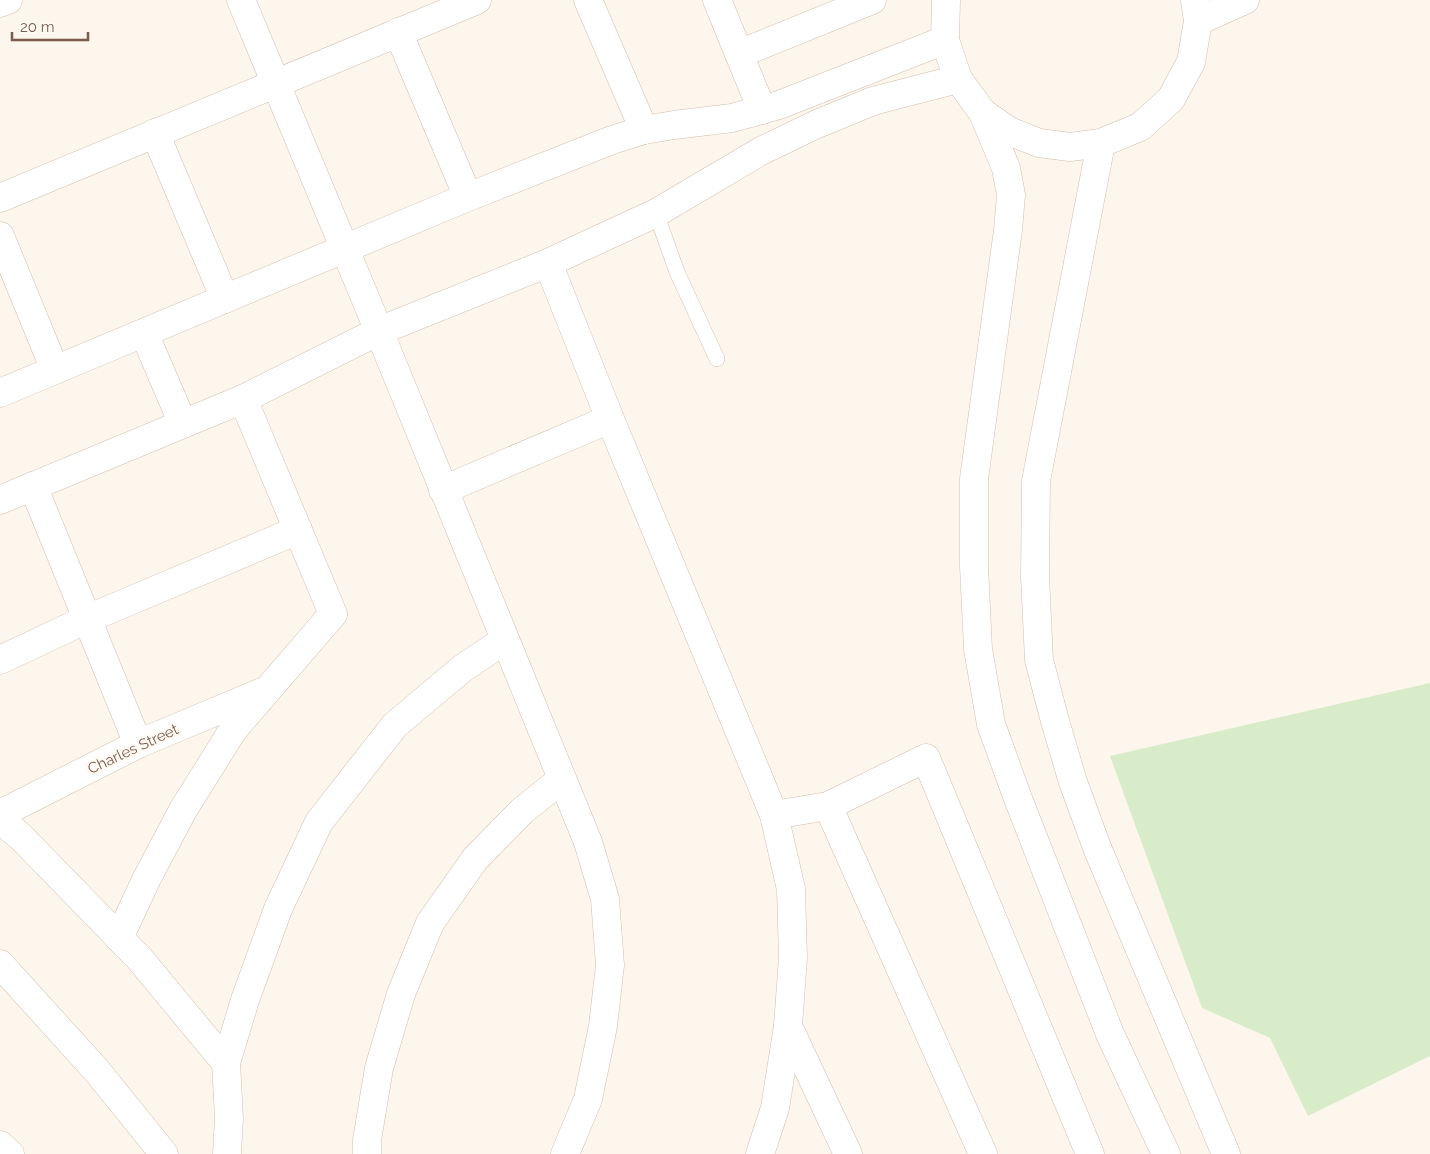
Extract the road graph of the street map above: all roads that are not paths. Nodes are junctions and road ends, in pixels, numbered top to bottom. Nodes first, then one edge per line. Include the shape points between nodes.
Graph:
1 (8, 0) edge
2 (241, 0) edge
3 (477, 0) edge
4 (588, 0) edge
5 (717, 0) edge
6 (872, 0) edge
7 (946, 0) edge
8 (1245, 0) edge
9 (0, 3) edge
10 (1196, 11) edge
11 (398, 32) junction
12 (945, 40) junction
13 (739, 54) junction
14 (958, 79) junction
15 (276, 82) junction
16 (762, 110) junction
17 (983, 113) junction
18 (644, 130) junction
19 (155, 133) junction
20 (1102, 144) junction
21 (468, 197) junction
22 (0, 198) edge
23 (656, 213) junction
24 (0, 236) edge
25 (345, 249) junction
26 (548, 263) junction
27 (225, 299) junction
28 (379, 331) junction
29 (144, 333) junction
30 (716, 359) dead end
31 (55, 370) junction
32 (0, 393) edge
33 (243, 399) junction
34 (610, 419) junction
35 (183, 424) junction
36 (33, 486) junction
37 (443, 490) junction
38 (0, 500) edge
39 (298, 530) junction
40 (87, 619) junction
41 (505, 640) junction
42 (0, 660) edge
43 (268, 690) junction
44 (138, 744) junction
45 (562, 780) junction
46 (828, 806) junction
47 (0, 814) edge
48 (774, 815) junction
49 (0, 820) edge
50 (119, 938) junction
51 (0, 964) edge
52 (788, 1026) junction
53 (226, 1063) junction
54 (0, 1145) edge
55 (10, 1154) edge
56 (164, 1154) edge
57 (227, 1154) edge
58 (367, 1154) edge
59 (564, 1154) edge
60 (760, 1154) edge
61 (848, 1154) edge
62 (983, 1154) edge
63 (1090, 1154) edge
64 (1166, 1154) edge
65 (1226, 1154) edge

1 - 9 street
2 - 15 street
3 - 11 street
4 - 18 street
5 - 13 street
6 - 13 street
7 - 12 street
8 - 10 street
10 - 20 street via 1191,62 1171,99 1140,127
11 - 15 street
11 - 21 street
12 - 14 street
12 - 16 street
13 - 16 street
14 - 17 street
14 - 23 street via 873,101 817,124 761,151
15 - 19 street
15 - 25 street
16 - 18 street via 732,118
17 - 20 street via 1009,131 1038,143 1070,147
17 - 64 street via 1006,168 1011,195 974,479 978,649 991,724 1110,1034
18 - 21 street
19 - 22 street
19 - 27 street
20 - 65 street via 1036,481 1035,576 1039,660 1073,782 1098,850
21 - 25 street
23 - 26 street
23 - 30 lane via 677,272
24 - 31 street
25 - 27 street
25 - 28 street
26 - 28 street
26 - 34 street
27 - 29 street
28 - 33 street
28 - 37 street
29 - 31 street
29 - 35 street
31 - 32 street
33 - 35 street
33 - 39 street
34 - 37 street
34 - 48 street
35 - 36 street
36 - 38 street
36 - 40 street
37 - 41 street
39 - 40 street
39 - 43 street via 334,614
40 - 42 street
40 - 44 street
41 - 45 street
41 - 53 street via 463,668 395,725 319,822 278,909
43 - 44 street, Charles Street
43 - 50 street via 233,730 183,810
44 - 47 street, Charles Street
45 - 58 street via 522,811 475,859 430,923 401,994 379,1068
45 - 59 street via 588,842 605,899 610,965 603,1026 588,1099
46 - 48 street
46 - 62 street
46 - 63 street via 926,758
48 - 52 street via 791,889 793,958
49 - 50 street via 20,836
50 - 53 street
51 - 56 street via 97,1071
52 - 60 street via 775,1108
52 - 61 street
53 - 57 street
54 - 55 street

